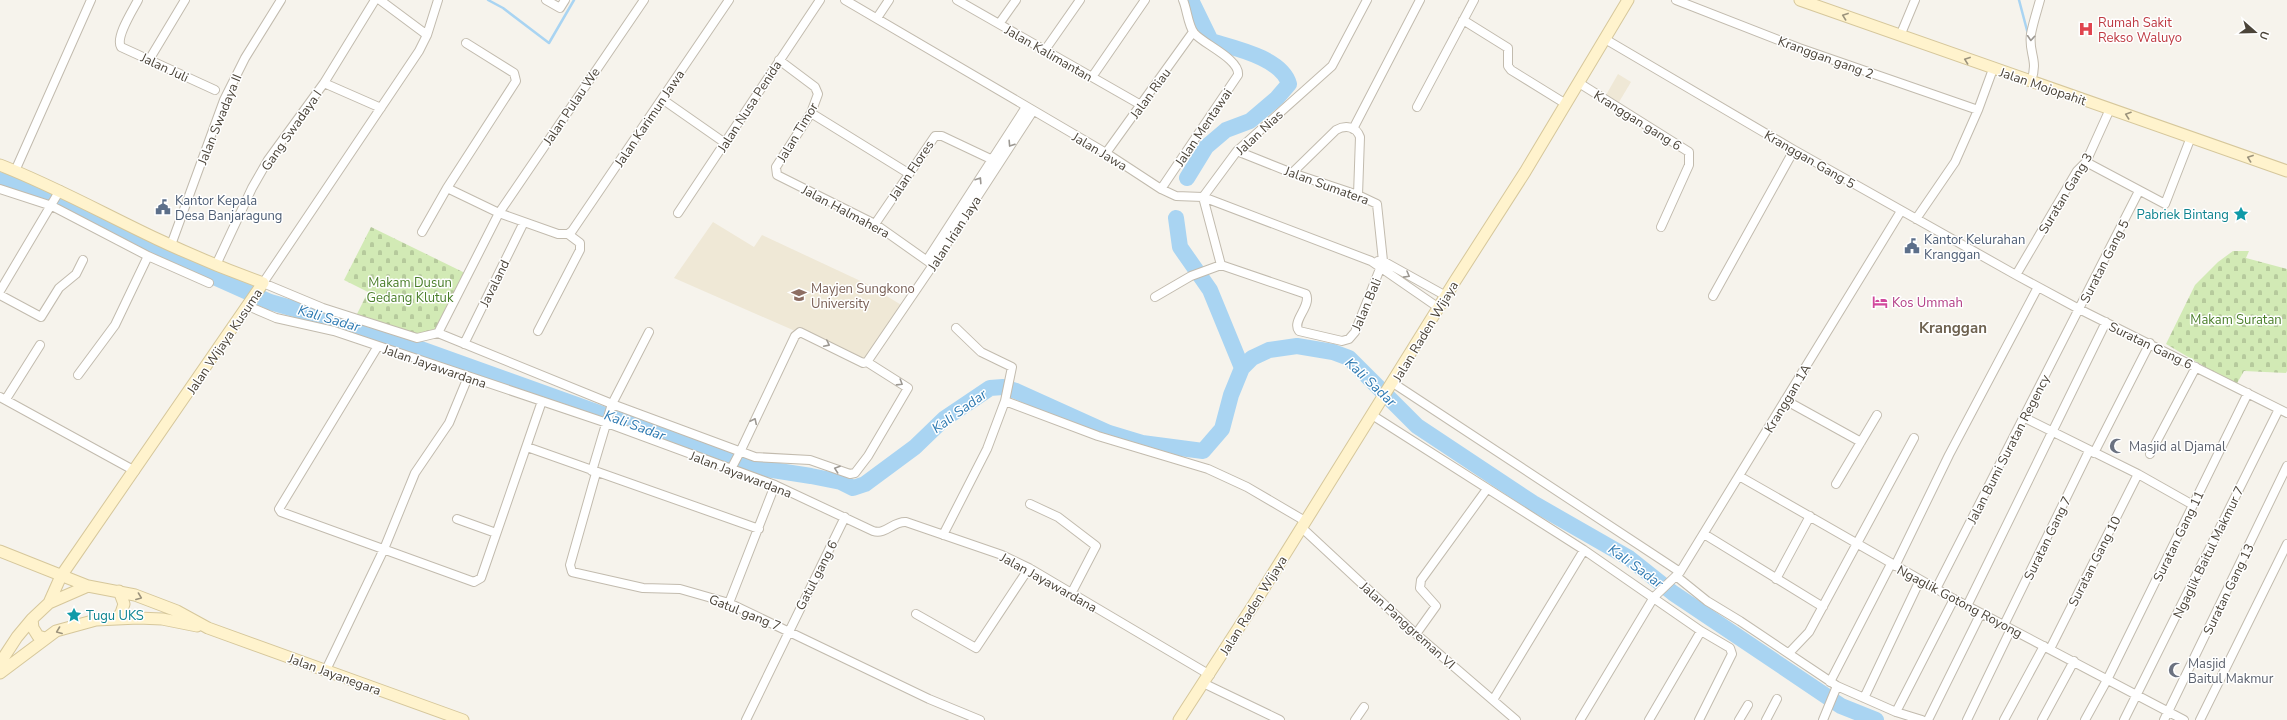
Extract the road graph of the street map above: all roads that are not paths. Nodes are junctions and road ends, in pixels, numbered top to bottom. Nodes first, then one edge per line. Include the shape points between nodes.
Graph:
1 (91, 0) edge
2 (138, 0) edge
3 (185, 0) edge
4 (282, 0) edge
5 (375, 0) edge
6 (380, 0) edge
7 (438, 0) edge
8 (546, 0) edge
9 (565, 0) edge
10 (644, 0) edge
11 (729, 0) edge
12 (820, 0) edge
13 (845, 0) edge
14 (889, 0) edge
15 (957, 0) edge
16 (1016, 0) edge
17 (1080, 0) edge
18 (1145, 0) edge
19 (1183, 0) edge
20 (1367, 0) edge
21 (1420, 0) edge
22 (1474, 0) edge
23 (1628, 0) edge
24 (1676, 0) edge
25 (1800, 0) edge
26 (1915, 0) edge
27 (2040, 0) edge
28 (877, 18) junction
29 (1463, 20) junction
30 (999, 24) junction
31 (1193, 32) junction
32 (427, 35) junction
33 (1900, 36) junction
34 (1605, 39) junction
35 (466, 43) dead end
36 (1045, 50) junction
37 (149, 60) junction
38 (779, 60) junction
39 (1993, 69) junction
40 (1092, 77) junction
41 (2031, 81) junction
42 (324, 83) junction
43 (1579, 83) junction
44 (215, 90) dead end
45 (662, 99) junction
46 (1566, 104) junction
47 (1141, 106) junction
48 (1418, 106) dead end
49 (381, 108) junction
50 (1029, 109) junction
51 (2110, 109) junction
52 (1978, 110) junction
53 (811, 113) junction
54 (1353, 129) junction
55 (2190, 137) junction
56 (725, 143) junction
57 (1794, 150) junction
58 (1237, 151) junction
59 (1106, 153) junction
60 (996, 161) junction
61 (2086, 162) junction
62 (0, 165) edge
63 (15, 171) junction
64 (2287, 171) edge
65 (908, 173) junction
66 (1292, 173) junction
67 (777, 175) joint
68 (447, 188) junction
69 (0, 189) edge
70 (1161, 189) junction
71 (2139, 191) junction
72 (59, 193) junction
73 (1358, 195) junction
74 (1203, 197) junction
75 (52, 206) junction
76 (1901, 211) junction
77 (678, 212) dead end
78 (499, 213) junction
79 (1916, 219) junction
80 (524, 222) junction
81 (875, 224) junction
82 (1661, 227) dead end
83 (422, 232) dead end
84 (568, 234) junction
85 (171, 245) junction
86 (148, 256) junction
87 (83, 260) dead end
88 (930, 262) junction
89 (216, 265) junction
90 (1222, 265) junction
91 (1382, 265) junction
92 (2016, 275) junction
93 (208, 283) dead end
94 (262, 285) junction
95 (2038, 287) junction
96 (0, 291) edge
97 (0, 295) edge
98 (1446, 296) junction
99 (1712, 296) dead end
100 (1155, 297) dead end
101 (250, 302) junction
102 (1439, 308) junction
103 (2079, 309) junction
104 (2106, 322) junction
105 (956, 328) dead end
106 (538, 331) dead end
107 (649, 332) dead end
108 (438, 333) junction
109 (2150, 343) junction
110 (464, 344) junction
111 (40, 345) dead end
112 (378, 346) junction
113 (867, 362) junction
114 (2196, 367) junction
115 (78, 375) dead end
116 (468, 377) junction
117 (1391, 386) junction
118 (2248, 393) junction
119 (3, 398) edge
120 (1006, 400) junction
121 (1785, 400) junction
122 (542, 401) junction
123 (611, 406) junction
124 (2283, 411) edge
125 (1373, 414) junction
126 (1877, 415) dead end
127 (2025, 418) junction
128 (607, 421) junction
129 (2052, 433) junction
130 (1914, 438) dead end
131 (1861, 442) junction
132 (527, 447) junction
133 (2091, 452) junction
134 (738, 454) junction
135 (2150, 454) dead end
136 (2287, 466) edge
137 (732, 467) junction
138 (135, 471) junction
139 (594, 472) junction
140 (2138, 474) junction
141 (1739, 476) junction
142 (1836, 484) dead end
143 (775, 485) junction
144 (1487, 489) junction
145 (1030, 504) dead end
146 (2193, 505) junction
147 (1810, 516) junction
148 (845, 517) junction
149 (457, 519) dead end
150 (1303, 524) junction
151 (759, 529) junction
152 (496, 533) junction
153 (1704, 534) junction
154 (942, 535) junction
155 (1858, 544) junction
156 (2287, 544) edge
157 (384, 549) junction
158 (0, 550) edge
159 (1584, 550) junction
160 (1893, 565) junction
161 (1029, 568) junction
162 (1678, 574) junction
163 (61, 576) junction
164 (1776, 579) junction
165 (1920, 580) junction
166 (88, 586) junction
167 (1936, 589) junction
168 (119, 591) junction
169 (1071, 594) junction
170 (1654, 597) junction
171 (1954, 599) junction
172 (49, 603) junction
173 (730, 603) junction
174 (1967, 606) junction
175 (1823, 607) junction
176 (1981, 613) junction
177 (916, 614) dead end
178 (117, 618) junction
179 (32, 619) junction
180 (2007, 627) junction
181 (208, 628) junction
182 (788, 630) junction
183 (1700, 631) junction
184 (1416, 634) junction
185 (46, 638) junction
186 (2047, 647) junction
187 (1790, 653) junction
188 (2074, 662) junction
189 (0, 663) edge
190 (326, 670) junction
191 (0, 673) edge
192 (1206, 679) junction
193 (2107, 680) junction
194 (1833, 684) junction
195 (2137, 695) junction
196 (1864, 698) junction
197 (1777, 699) dead end
198 (1493, 700) junction
199 (1748, 705) dead end
200 (1364, 707) dead end
201 (1896, 712) junction
202 (2169, 712) junction
203 (463, 720) edge
204 (746, 720) edge
205 (980, 720) edge
206 (1179, 720) edge
207 (1280, 720) edge
208 (1355, 720) edge
209 (1516, 720) edge
210 (1580, 720) edge
211 (1649, 720) edge
212 (1699, 720) edge
213 (1739, 720) edge
214 (1766, 720) edge
215 (1823, 720) edge
216 (1922, 720) edge
217 (1928, 720) edge
218 (1967, 720) edge
219 (2004, 720) edge
220 (2042, 720) edge
221 (2085, 720) edge
222 (2124, 720) edge
223 (2164, 720) edge
224 (2184, 720) edge
225 (2200, 720) edge

1 - 63 street
2 - 37 street, Jalan Juli via 118,40 121,47
3 - 37 street
4 - 85 street, Jalan Swadaya II via 245,58 224,100
5 - 42 street, Gang Swadaya I
6 - 32 street
7 - 32 street
8 - 9 street via 560,8
10 - 78 street, Jalan Pulau We
11 - 45 street, Jalan Karimun Jawa
12 - 38 street, Jalan Nusa Penida
13 - 28 street, Jalan Jawa
14 - 28 street
15 - 30 street, Jalan Kalimantan
16 - 30 street
17 - 36 street
18 - 40 street
19 - 31 street
20 - 58 street, Jalan Nias via 1339,55 1323,75
21 - 54 street
22 - 29 street
23 - 34 main road, Jalan Raden Wijaya
24 - 52 street, Kranggan gang 2 via 1799,48
33 -> 25 main road, Jalan Mojopahit
26 - 33 street
27 -> 41 street via 2031,34 2035,63
28 - 50 street, Jalan Jawa
29 - 46 street via 1508,48 1508,66 1511,70
29 - 48 street
30 - 36 street, Jalan Kalimantan
31 - 47 street, Jalan Riau
31 - 70 street, Jalan Mentawai via 1234,64 1239,71 1237,78
32 - 49 street
39 -> 33 main road, Jalan Mojopahit
34 - 43 main road, Jalan Raden Wijaya
34 - 57 street, Kranggan Gang 5
35 - 68 street via 514,73 516,81
36 - 40 street, Jalan Kalimantan
37 - 44 street, Jalan Juli
38 - 53 street, Jalan Timor via 817,90 817,99
38 - 56 street, Jalan Nusa Penida
39 - 41 main road, Jalan Mojopahit
39 - 52 street
40 - 47 street, Jalan Kalimantan
41 - 51 main road, Jalan Mojopahit
42 - 49 street
42 - 89 street, Gang Swadaya I via 268,160
43 - 46 main road, Jalan Raden Wijaya
43 - 82 street, Kranggan gang 6 via 1689,152 1689,165
45 - 56 street
45 - 84 street, Jalan Karimun Jawa
46 - 98 main road, Jalan Raden Wijaya
47 - 59 street, Jalan Riau
49 - 94 street
50 - 59 street, Jalan Jawa
50 - 60 street, Jalan Irian Jaya
55 -> 51 main road, Jalan Mojopahit
51 - 61 street, Suratan Gang 3
52 - 79 street via 1955,162
53 - 65 street
53 - 67 street, Jalan Timor via 776,167
54 - 66 street via 1344,127 1336,130
54 - 73 street via 1360,137
64 -> 55 main road, Jalan Mojopahit
55 - 71 street via 2165,204
56 - 77 street, Jalan Nusa Penida
57 - 76 street, Kranggan Gang 5
57 - 99 street
58 - 66 street, Jalan Sumatera
58 - 74 street, Jalan Nias
59 - 70 street, Jalan Jawa
60 - 65 street, Jalan Flores via 938,135 933,138
60 - 88 street, Jalan Irian Jaya
61 - 71 street
61 - 92 street, Suratan Gang 3 via 2077,171
62 - 63 main road, Jalan Wijaya Kusuma
63 - 72 main road, Jalan Wijaya Kusuma
65 - 81 street, Jalan Flores
66 - 73 street, Jalan Sumatera
67 - 81 street, Jalan Halmahera
68 - 78 street
68 - 83 street
69 - 75 street
70 - 74 street, Jalan Jawa via 1176,196
71 - 103 street, Suratan Gang 5
72 - 75 street
72 - 85 main road, Jalan Wijaya Kusuma
73 - 91 street, Jalan Sumatera via 1372,200 1378,207
74 - 90 street
74 - 91 street, Jalan Jawa
75 - 86 street
75 - 96 street
76 - 79 street, Kranggan Gang 5
76 - 121 street, Kranggan 1A
78 - 80 street
78 - 108 street, Jalan Pulau We
79 - 92 street, Kranggan Gang 5
80 - 84 street via 558,234
80 - 110 street, Javaland
81 - 88 street, Jalan Halmahera
84 - 106 street via 580,243 580,250
85 - 89 main road, Jalan Wijaya Kusuma
86 - 93 street
86 - 115 street via 116,325
87 - 97 street via 76,274 59,288 41,318
88 - 113 street, Jalan Irian Jaya
89 - 94 main road, Jalan Wijaya Kusuma
90 - 91 street, Jalan Bali via 1304,293 1308,299 1297,326 1298,330 1346,340 1355,332
90 - 100 street via 1191,276
91 -> 98 street, Jalan Jawa
91 - 102 street, Jalan Jawa
92 - 95 street, Suratan Gang 6
94 - 101 main road, Jalan Wijaya Kusuma
94 - 108 street via 323,308 417,338
95 - 103 street, Suratan Gang 6
95 - 160 street
98 - 102 main road, Jalan Raden Wijaya
101 - 112 street, Jalan Jayawardana via 276,318 324,329
101 - 138 main road, Jalan Wijaya Kusuma
102 - 117 main road, Jalan Raden Wijaya
103 - 104 street, Suratan Gang 6
103 - 127 street, Jalan Bumi Suratan Regency
104 - 109 street, Suratan Gang 6
104 - 129 street
105 - 120 street via 981,352 1012,367
107 - 123 street
108 - 110 street
109 - 114 street, Suratan Gang 6
109 - 133 street, Suratan Gang 7
110 - 123 street
111 - 119 street
112 - 116 street, Jalan Jayawardana
112 - 157 street via 279,509 281,512
134 -> 113 street via 798,334 803,333 863,363
113 -> 134 street via 908,388 854,474 810,460 761,458
114 - 118 street, Suratan Gang 6
114 - 135 street
116 - 122 street, Jalan Jayawardana
116 - 157 street via 449,423 415,473
117 - 125 main road, Jalan Raden Wijaya
117 - 162 street
118 - 124 street, Suratan Gang 6
118 - 146 street, Suratan Gang 11
119 - 138 street
120 - 150 street, Jalan Panggreman VI via 1098,436 1208,469 1247,487
120 - 154 street via 986,449
121 - 131 street
121 - 141 street, Kranggan 1A
122 - 128 street, Jalan Jayawardana
122 - 132 street
123 - 128 street
123 - 134 street
124 - 195 street, Ngaglik Baitul Makmur 7
125 - 144 street
125 - 150 main road, Jalan Raden Wijaya
126 - 131 street
127 - 129 street
127 - 167 street, Jalan Bumi Suratan Regency
128 - 137 street, Jalan Jayawardana
128 - 139 street
129 - 133 street
129 - 174 street
130 - 155 street
131 - 142 street
132 - 139 street
132 - 152 street
133 - 140 street
133 - 180 street, Suratan Gang 7
134 - 137 street
136 - 202 street, Suratan Gang 13
137 - 143 street, Jalan Jayawardana
138 - 163 main road, Jalan Wijaya Kusuma
139 - 151 street
139 - 173 street, Gatul gang 7 via 570,565 572,572 649,589 680,589
140 - 146 street
140 - 186 street, Suratan Gang 10
141 - 147 street, Ngaglik Gotong Royong
141 - 153 street, Kranggan 1A
143 - 148 street, Jalan Jayawardana
143 - 151 street
144 - 159 street
144 - 184 street via 1421,580 1420,588 1436,606
145 - 169 street via 1058,517 1096,546
146 - 193 street, Suratan Gang 11
147 - 155 street, Ngaglik Gotong Royong
147 - 164 street
148 - 154 street, Jalan Jayawardana via 878,532 902,521
148 - 182 street, Gatul gang 6
149 - 152 street
150 - 184 street, Jalan Panggreman VI
150 - 192 main road, Jalan Raden Wijaya
151 - 173 street
152 - 157 street via 481,578 477,582
153 - 162 street, Kranggan 1A
153 - 164 street
154 - 161 street, Jalan Jayawardana via 1002,555
155 - 160 street, Ngaglik Gotong Royong
155 - 175 street
156 - 225 street
157 - 190 street
158 - 163 main road, Jalan Jayanegara
159 - 170 street
159 - 198 street
160 - 165 street, Ngaglik Gotong Royong
160 - 194 street
161 - 169 street, Jalan Jayawardana
161 - 177 street via 976,648
162 - 170 street, Kranggan 1A
162 - 187 street via 1707,601
163 - 166 main road, Jalan Jayanegara
163 - 172 main road, Jalan Wijaya Kusuma
164 - 175 street
165 - 167 street, Ngaglik Gotong Royong
165 - 196 street
166 - 168 main road, Jalan Jayanegara
166 - 172 main road
167 - 171 street, Ngaglik Gotong Royong
168 - 178 main road via 124,604
168 -> 181 main road, Jalan Jayanegara via 177,611
169 - 192 street, Jalan Jayawardana
170 - 183 street
170 - 210 street, Kranggan 1A
171 - 174 street, Ngaglik Gotong Royong
171 - 201 street
172 - 179 main road
173 - 182 street, Gatul gang 7
174 - 176 street, Ngaglik Gotong Royong
175 - 187 street via 1806,636
176 - 180 street, Ngaglik Gotong Royong
176 - 217 street
178 - 181 main road, Jalan Jayanegara via 162,619
178 -> 185 main road, Jalan Jayanegara via 96,620 56,631
179 - 185 main road via 33,628 38,636
179 - 189 main road
180 - 186 street, Ngaglik Gotong Royong
180 - 218 street, Suratan Gang 7
181 - 190 main road, Jalan Jayanegara
182 - 204 street, Gatul gang 6
182 - 205 street, Gatul gang 7 via 929,700
183 - 211 street
183 - 212 street via 1730,648 1732,654
184 - 198 street, Jalan Panggreman VI
185 - 191 main road, Jalan Jayanegara
186 - 188 street, Ngaglik Gotong Royong
186 - 219 street, Suratan Gang 10
187 - 194 street
188 - 193 street, Ngaglik Gotong Royong
188 - 220 street
190 - 203 main road, Jalan Jayanegara
192 - 206 main road, Jalan Raden Wijaya
192 - 207 street, Jalan Jayawardana
193 - 195 street, Ngaglik Gotong Royong
193 - 221 street, Suratan Gang 11
194 - 196 street
194 - 215 street via 1833,696
195 - 202 street, Ngaglik Gotong Royong
195 - 222 street, Ngaglik Baitul Makmur 7
196 - 201 street
197 - 214 street
198 - 209 street, Jalan Panggreman VI
199 - 213 street
200 - 208 street
201 - 216 street
202 - 223 street, Suratan Gang 13
202 - 224 street, Ngaglik Gotong Royong

